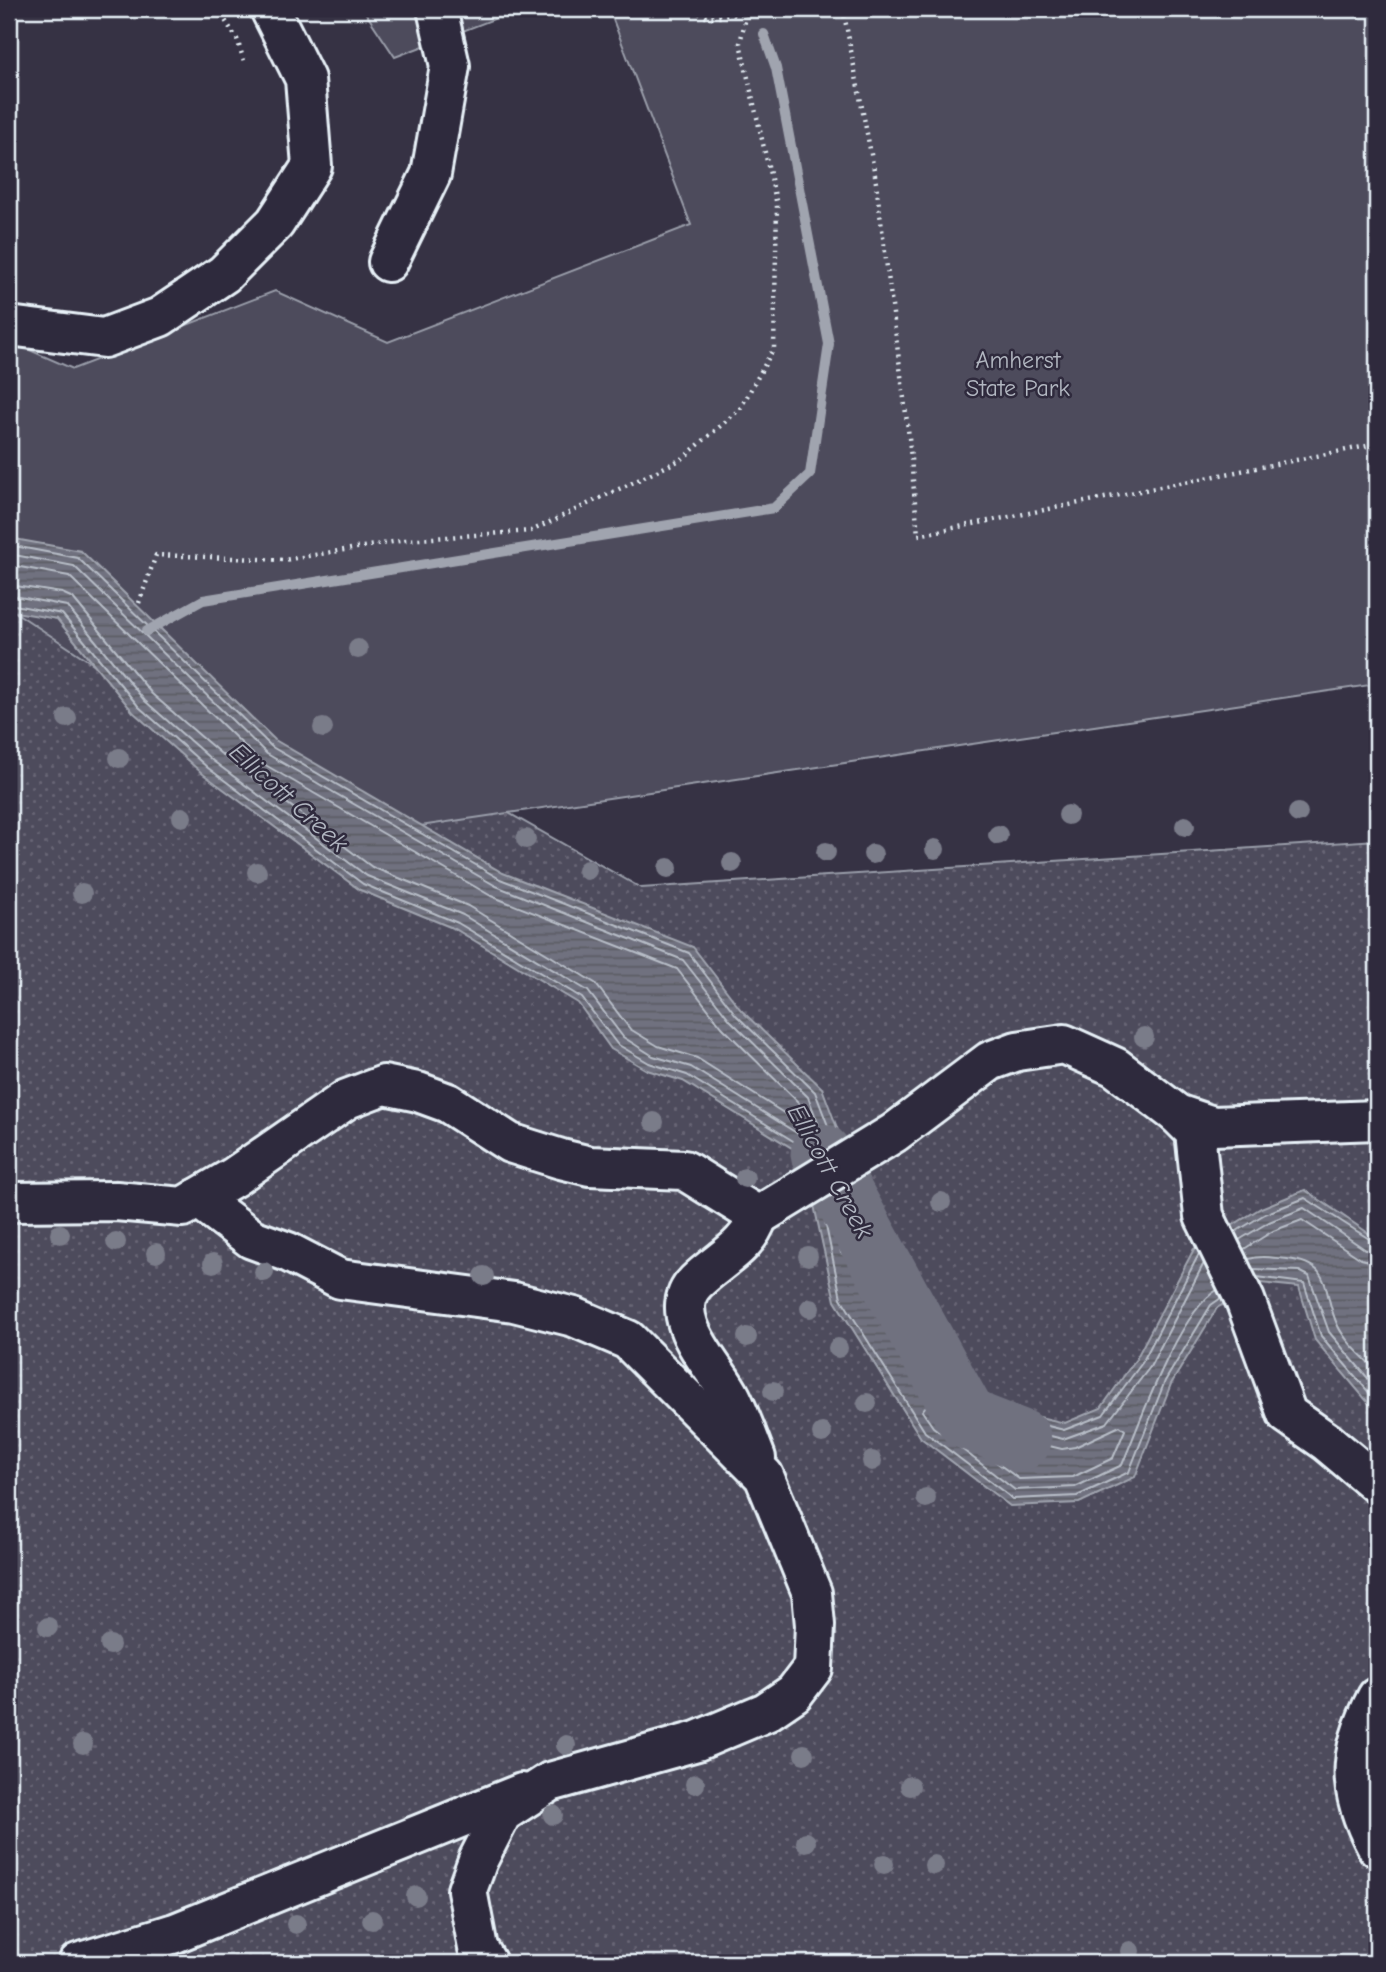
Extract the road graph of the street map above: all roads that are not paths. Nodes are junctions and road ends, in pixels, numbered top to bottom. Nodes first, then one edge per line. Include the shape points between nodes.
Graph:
1 (270, 9) edge
2 (437, 9) edge
3 (388, 262) dead end
4 (9, 326) edge
5 (1177, 1114) junction
6 (1377, 1120) edge
7 (198, 1198) junction
8 (9, 1202) edge
9 (771, 1208) junction
10 (764, 1476) junction
11 (1377, 1484) edge
12 (1377, 1697) edge
13 (550, 1782) junction
14 (1377, 1847) edge
15 (78, 1963) edge
16 (487, 1963) edge

1 - 4 lane via 305,79 312,166 275,223 224,274 160,317 104,338
2 - 3 lane via 450,65 431,174
5 - 6 lane via 1213,1126
5 - 9 lane via 1115,1067 1064,1044 1017,1051 990,1061 894,1133
5 - 11 lane via 1195,1132 1204,1216 1245,1300 1287,1414
7 - 8 lane via 183,1207 116,1201
7 - 9 lane via 347,1099 384,1085 418,1091 448,1104 510,1143 590,1166 684,1170
7 - 10 lane via 252,1239 340,1279 514,1302 574,1317 628,1340
9 - 10 lane via 738,1249 694,1284 685,1305 695,1344 730,1395
10 - 13 lane via 812,1593 813,1668 794,1693 766,1712 697,1741
12 - 14 lane via 1352,1771 1360,1815
13 - 15 lane via 175,1933
13 - 16 lane via 502,1813 467,1890 478,1948

